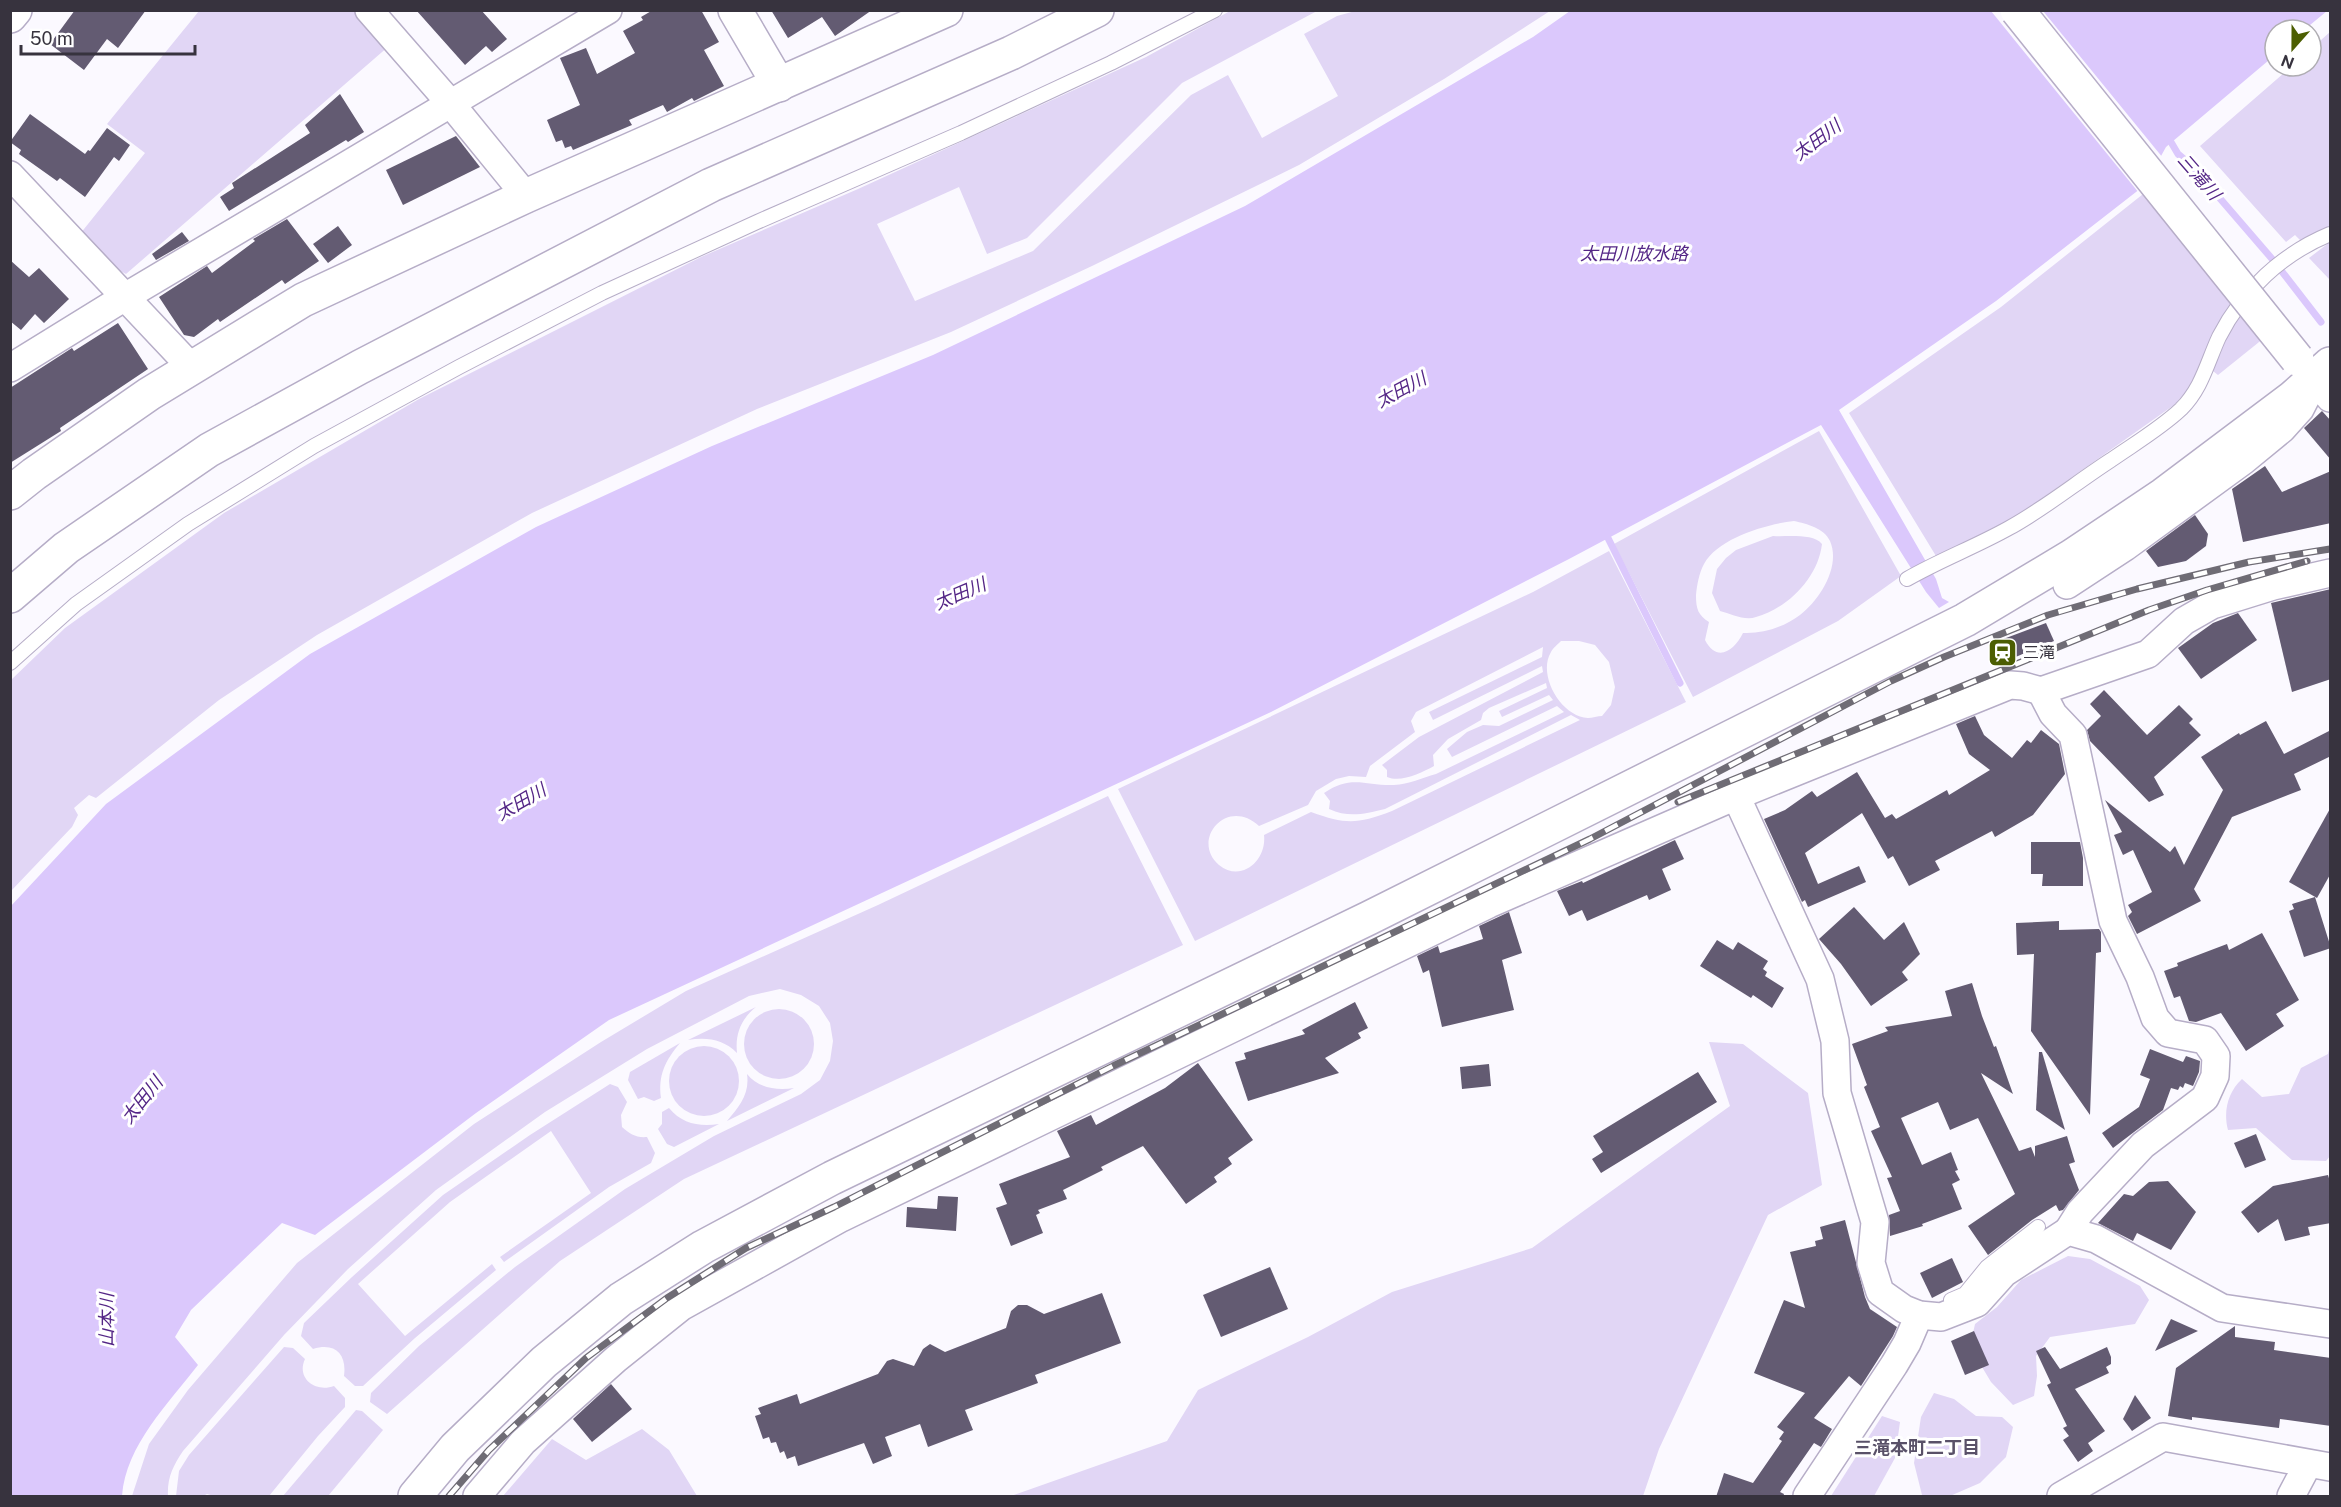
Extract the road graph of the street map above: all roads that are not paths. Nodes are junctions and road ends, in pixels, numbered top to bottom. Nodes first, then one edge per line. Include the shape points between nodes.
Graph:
1 (15, 10) edge
2 (369, 10) edge
3 (608, 10) edge
4 (735, 10) edge
5 (946, 10) edge
6 (1097, 10) edge
7 (1215, 10) edge
8 (2017, 10) edge
9 (10, 16) edge
10 (780, 85) junction
11 (451, 104) junction
12 (10, 175) edge
13 (526, 196) junction
14 (2331, 234) edge
15 (125, 297) junction
16 (10, 368) edge
17 (192, 368) junction
18 (2318, 375) edge
19 (10, 493) edge
20 (2331, 573) edge
21 (1907, 579) dead end
22 (2067, 585) dead end
23 (10, 596) edge
24 (10, 663) edge
25 (2041, 691) junction
26 (1736, 795) junction
27 (2038, 1227) dead end
28 (2068, 1231) junction
29 (1919, 1315) junction
30 (2331, 1324) edge
31 (2319, 1466) edge
32 (415, 1497) edge
33 (477, 1497) edge
34 (1807, 1497) edge
35 (2061, 1497) edge
36 (2291, 1497) edge

1 - 9 street
2 - 11 street
3 - 11 street
4 - 10 street
5 - 10 street
6 - 23 street via 1011,53 711,185 360,367 209,450 66,548
7 - 24 lane via 961,133 602,293 459,367 314,446 188,524 76,604
8 - 18 street, bridge
10 - 13 street
11 - 13 street
11 - 15 street
12 - 15 street
13 - 17 street via 303,300
14 - 21 lane via 2294,253 2255,283 2219,338 2197,390 2180,410 2010,528
15 - 16 street
15 - 17 street
17 - 19 street via 140,400
18 - 22 street via 2300,409 2282,429 2134,541
18 - 32 street via 2163,495 1965,620 1369,918 832,1178 703,1247 621,1299 544,1362 455,1448
20 - 25 street via 2212,605 2184,621 2148,654
25 - 26 street via 2010,685
25 - 28 street via 2053,714 2073,735 2113,921 2155,1018 2168,1033 2205,1040 2216,1056 2215,1076 2205,1098 2144,1145 2080,1212
26 - 29 street via 1820,979 1835,1041 1837,1093 1875,1222 1871,1263 1880,1292
26 - 33 street via 1489,904 841,1218 681,1307 523,1442
27 - 29 lane via 1987,1267 1965,1294
28 - 29 street via 2004,1273 1977,1303 1941,1317
28 - 30 street via 2096,1239 2222,1308
29 - 34 street via 1894,1365
31 - 35 street via 2163,1437
31 - 36 street

